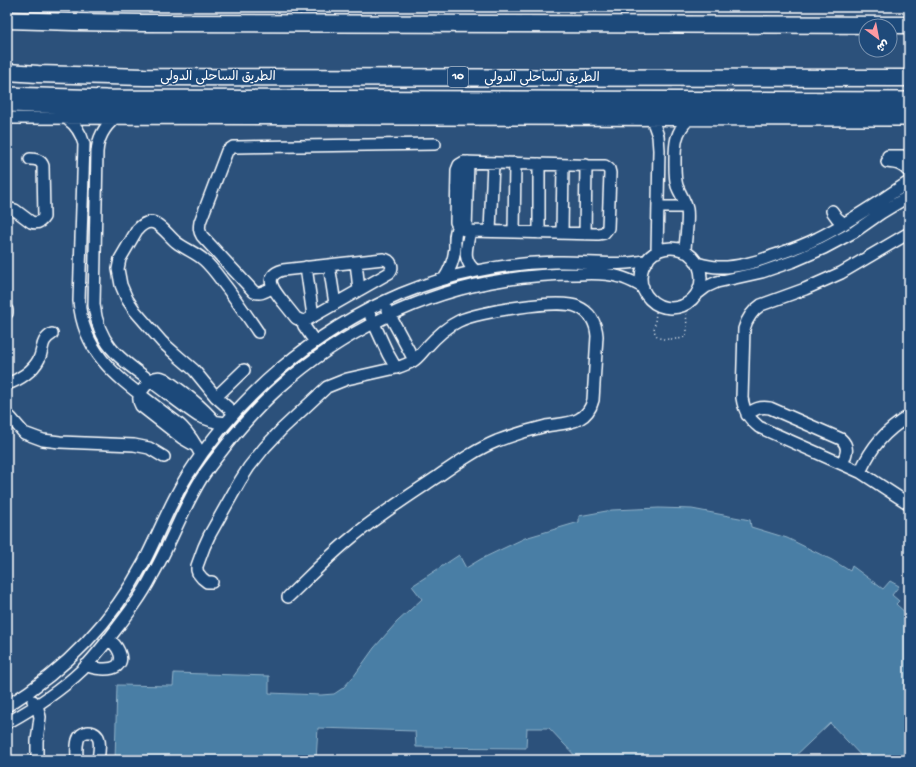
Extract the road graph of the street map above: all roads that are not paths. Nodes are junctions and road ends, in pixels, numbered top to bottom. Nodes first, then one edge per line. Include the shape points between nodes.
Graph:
1 (7, 20) edge
2 (909, 25) edge
3 (7, 72) edge
4 (909, 78) edge
5 (7, 94) edge
6 (909, 99) edge
7 (106, 102) junction
8 (150, 102) junction
9 (7, 105) edge
10 (909, 110) edge
11 (285, 113) junction
12 (688, 114) junction
13 (7, 118) edge
14 (115, 118) junction
15 (66, 119) junction
16 (652, 119) junction
17 (909, 120) edge
18 (435, 144) dead end
19 (909, 157) edge
20 (30, 159) dead end
21 (492, 162) junction
22 (515, 163) junction
23 (539, 164) junction
24 (563, 165) junction
25 (586, 165) junction
26 (909, 172) edge
27 (909, 182) edge
28 (909, 196) edge
29 (658, 207) junction
30 (686, 207) junction
31 (7, 208) edge
32 (844, 224) junction
33 (465, 229) junction
34 (833, 230) junction
35 (490, 231) junction
36 (514, 232) junction
37 (539, 233) junction
38 (562, 233) junction
39 (909, 233) edge
40 (585, 234) junction
41 (455, 245) junction
42 (467, 247) junction
43 (81, 251) junction
44 (95, 251) junction
45 (657, 252) junction
46 (685, 252) junction
47 (648, 260) junction
48 (356, 262) junction
49 (697, 263) junction
50 (329, 265) junction
51 (306, 267) junction
52 (727, 267) junction
53 (476, 271) junction
54 (444, 279) junction
55 (729, 279) junction
56 (643, 287) junction
57 (272, 288) junction
58 (359, 290) junction
59 (697, 294) junction
60 (384, 302) junction
61 (335, 304) junction
62 (368, 310) junction
63 (313, 316) junction
64 (390, 316) junction
65 (302, 321) junction
66 (374, 323) junction
67 (258, 332) dead end
68 (52, 334) dead end
69 (404, 341) junction
70 (315, 342) junction
71 (386, 350) junction
72 (414, 360) junction
73 (396, 368) junction
74 (244, 370) dead end
75 (269, 378) junction
76 (150, 381) junction
77 (7, 384) edge
78 (278, 388) junction
79 (140, 393) junction
80 (216, 397) junction
81 (7, 415) edge
82 (747, 415) junction
83 (909, 416) edge
84 (226, 419) junction
85 (242, 426) junction
86 (199, 450) junction
87 (164, 456) dead end
88 (842, 464) junction
89 (860, 472) junction
90 (179, 490) junction
91 (191, 497) junction
92 (909, 504) edge
93 (212, 582) dead end
94 (288, 597) dead end
95 (108, 639) junction
96 (86, 666) junction
97 (27, 693) junction
98 (7, 706) edge
99 (36, 706) junction
100 (7, 723) edge
101 (37, 760) edge
102 (77, 760) edge
103 (98, 760) edge

1 - 2 highway via 143,23
3 - 4 highway, الطريق الساحلى الدولى / 10 via 144,77
5 - 7 main road
6 - 8 main road
7 - 8 main road
7 - 9 main road via 71,107
8 - 11 main road
10 - 12 main road
11 - 12 main road
11 - 14 street
11 - 16 street
12 - 16 street
12 - 17 street
12 - 30 street via 678,132 675,149 676,181
13 - 15 street
14 - 15 street
14 - 44 street via 103,132 98,145
15 - 43 street via 80,132 84,144
16 - 29 street via 659,143
18 - 57 street via 233,147 227,151 200,222 200,233 254,292 259,293
19 - 26 street via 887,159 901,164
20 - 31 street via 38,160 44,166 44,217 40,222 34,223 15,210
21 - 22 street
21 - 33 street via 468,162
21 - 35 street
22 - 23 street
22 - 36 street
23 - 24 street
23 - 37 street
24 - 25 street
24 - 38 street
25 - 40 street
25 - 40 street via 606,166 610,172 608,228 601,234
27 - 32 street
28 - 55 street via 854,232 824,248 762,272
29 - 30 street
29 - 45 street
30 - 46 street
32 - 34 street
32 - 34 street via 829,212
33 - 35 street
33 - 41 street via 456,231
33 - 42 street
34 - 52 street via 817,239 760,261
35 - 36 street
36 - 37 street
37 - 38 street
38 - 40 street
39 - 82 street via 841,272 755,309 746,322 743,337 742,398
41 - 42 street
41 - 54 street via 452,261
42 - 53 street via 467,261
43 - 44 street
43 - 79 street via 79,301 86,334 102,361
44 - 76 street via 94,305 100,330 115,354
45 - 46 street via 671,248
45 - 47 street
46 - 49 street
47 - 53 street via 629,264 528,263
47 - 56 street via 642,273
48 - 50 street
48 - 58 street
48 - 58 street via 386,259 392,267 388,273
49 - 52 street via 717,268
49 - 59 street via 701,278
50 - 51 street
50 - 61 street
51 - 57 street via 275,273 271,280
51 - 63 street
52 - 55 street
53 - 54 street
54 - 60 street
55 - 59 street via 706,287
56 - 59 street via 650,300 671,308 686,304
56 - 64 street via 608,274 531,276 461,288 425,300
57 - 65 street via 296,318
58 - 61 street
60 - 62 street
60 - 64 street
61 - 63 street
62 - 66 street
62 - 70 street
63 - 65 street
64 - 66 street
64 - 69 street
65 - 70 street
66 - 71 street
66 - 78 street via 327,351
67 - 80 street via 204,260 170,237 158,224 147,223 140,226 118,264 124,293 130,305 155,335 198,374
68 - 77 street via 44,341 40,357 34,366 24,376
69 - 71 street
69 - 72 street
70 - 75 street
71 - 73 street
72 - 73 street
72 - 94 street via 454,323 500,310 572,304 587,312 596,329 593,400 584,416 576,421 510,436 471,455 368,524
73 - 93 street via 347,378 327,387 262,450 240,481 200,557 198,573 205,580
74 - 80 street
75 - 78 street
75 - 84 street
76 - 79 street
76 - 84 street via 198,416 205,419
78 - 85 street
79 - 86 street via 182,427
80 - 84 street
81 - 87 street via 24,432 43,440 134,444
82 - 88 street via 759,427
82 - 88 street via 756,408 770,408 841,439 847,449
83 - 89 street via 886,432 866,458
84 - 85 street
84 - 86 street
85 - 91 street via 201,479
86 - 90 street
88 - 89 street
89 - 92 street
90 - 91 street
90 - 97 street via 131,584 114,609 66,663
91 - 95 street via 152,577 133,608
95 - 96 street
95 - 96 street via 115,644 119,652 120,661 117,666 94,669
96 - 99 street
97 - 98 street
97 - 99 street
99 - 100 street
99 - 101 street via 40,713
102 - 103 street via 78,740 82,734 89,732 99,739

